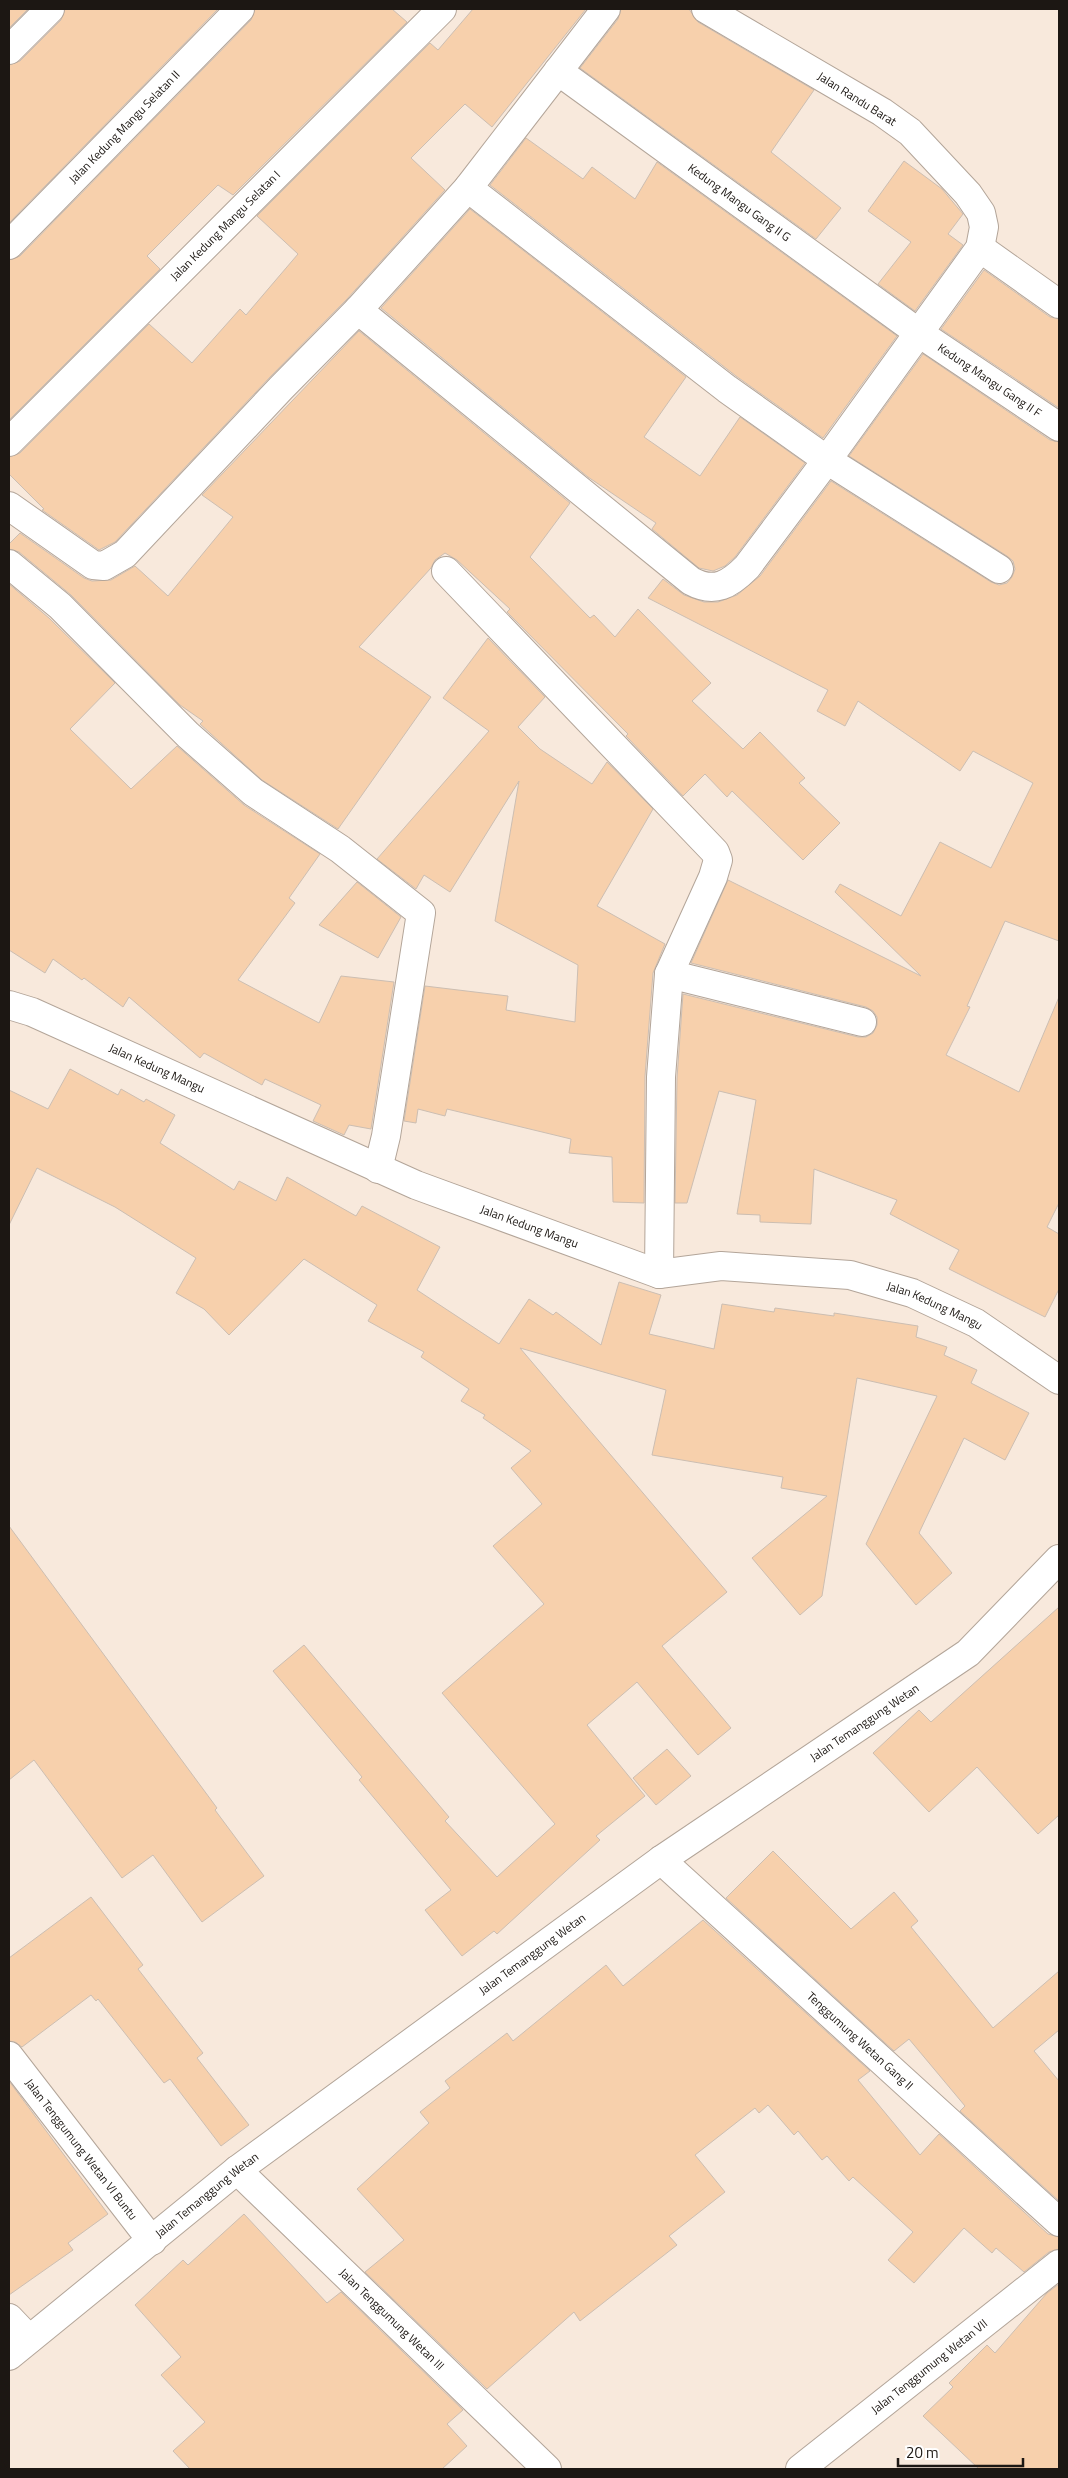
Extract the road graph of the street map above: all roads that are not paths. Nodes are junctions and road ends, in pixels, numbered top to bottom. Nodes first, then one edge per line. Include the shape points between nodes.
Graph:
1 (50, 9) edge
2 (240, 9) edge
3 (442, 9) edge
4 (606, 9) edge
5 (706, 9) edge
6 (9, 50) edge
7 (558, 71) junction
8 (468, 188) junction
9 (9, 246) edge
10 (980, 248) junction
11 (1059, 304) edge
12 (358, 310) junction
13 (919, 333) junction
14 (1059, 427) edge
15 (9, 442) edge
16 (827, 460) junction
17 (11, 514) edge
18 (9, 564) edge
19 (999, 569) dead end
20 (446, 571) dead end
21 (669, 974) junction
22 (9, 1005) edge
23 (862, 1022) dead end
24 (378, 1169) junction
25 (658, 1274) junction
26 (1059, 1380) edge
27 (1059, 1559) edge
28 (661, 1860) junction
29 (9, 2056) edge
30 (237, 2170) junction
31 (1059, 2222) edge
32 (147, 2234) junction
33 (1059, 2264) edge
34 (9, 2318) edge
35 (19, 2347) edge
36 (547, 2469) edge
37 (800, 2469) edge

1 - 6 street
2 - 9 street, Jalan Kedung Mangu Selatan II
3 - 15 street, Jalan Kedung Mangu Selatan I
4 - 7 street
5 - 10 street, Jalan Randu Barat via 882,112 910,132 968,194 981,213 984,227
7 - 8 street
7 - 13 street, Kedung Mangu Gang II G
8 - 12 street
8 - 16 street via 727,389
10 - 11 street
10 - 13 street
12 - 16 street via 701,586 715,588 735,579
12 - 17 street via 125,554 104,566 93,565
13 - 14 street, Kedung Mangu Gang II F
13 - 16 street
16 - 19 street
18 - 24 street via 60,606 188,735 253,792 340,848 421,913
20 - 21 street via 715,852 718,860 713,877
21 - 23 street
21 - 25 street via 661,1078
22 - 24 street, Jalan Kedung Mangu via 32,1012
24 - 25 street, Jalan Kedung Mangu
25 - 26 street, Jalan Kedung Mangu via 721,1266 850,1275 912,1293 976,1323
27 - 28 street, Jalan Temanggung Wetan via 968,1653
28 - 30 street, Jalan Temanggung Wetan
28 - 31 street, Tenggumung Wetan Gang II
29 - 32 street, Jalan Tenggumung Wetan VI Buntu
30 - 32 street, Jalan Temanggung Wetan
30 - 36 street, Jalan Tenggumung Wetan III
32 - 35 street, Jalan Temanggung Wetan
33 - 37 street, Jalan Tenggumung Wetan VII
34 - 35 street

